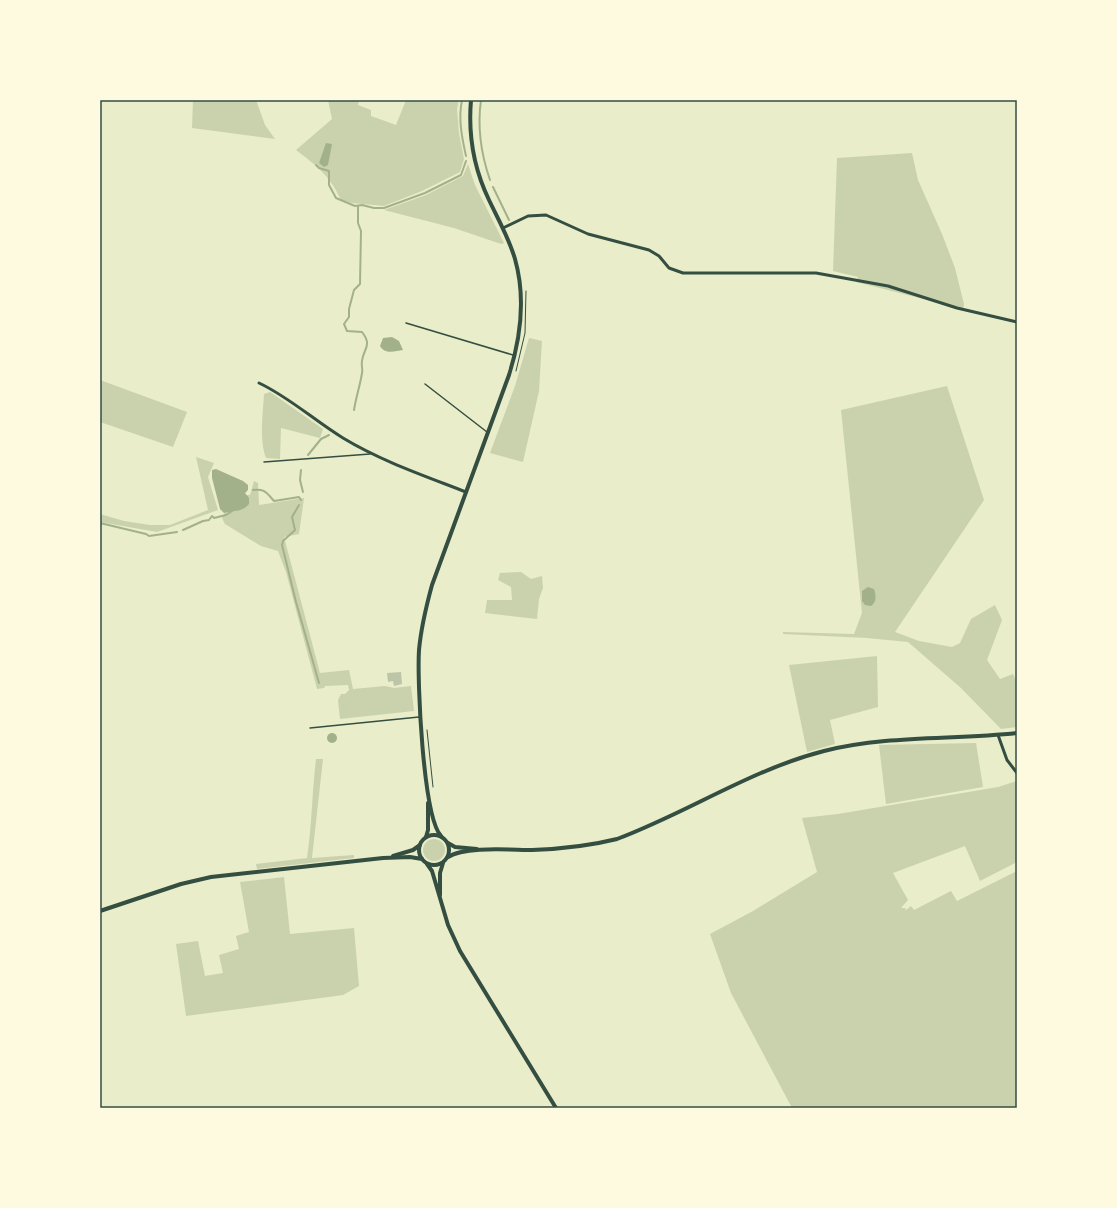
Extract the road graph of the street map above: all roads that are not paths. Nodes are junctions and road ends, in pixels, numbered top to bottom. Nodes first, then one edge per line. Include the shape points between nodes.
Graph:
1 (471, 100) edge
2 (503, 228) junction
3 (1017, 322) edge
4 (406, 323) dead end
5 (515, 356) junction
6 (259, 383) dead end
7 (425, 384) dead end
8 (488, 433) junction
9 (371, 453) junction
10 (264, 462) dead end
11 (466, 492) junction
12 (421, 716) junction
13 (310, 728) dead end
14 (1017, 733) edge
15 (998, 735) junction
16 (1017, 773) edge
17 (428, 793) junction
18 (441, 836) junction
19 (426, 837) junction
20 (448, 843) junction
21 (420, 845) junction
22 (485, 850) junction
23 (448, 857) junction
24 (383, 858) junction
25 (422, 859) junction
26 (444, 862) junction
27 (427, 864) junction
28 (440, 900) junction
29 (100, 911) edge
30 (556, 1108) edge

1 - 2 street via 471,132 475,161 483,187
2 - 3 street via 528,216 541,214 588,234 649,250 659,256 669,268 683,274 816,273 888,286 957,308
2 - 5 street via 515,258 522,289 521,322
4 - 5 lane
5 - 8 street
6 - 9 street via 272,389 343,438
7 - 8 lane
8 - 11 street
9 - 10 lane
9 - 11 street
11 - 12 street via 424,614 419,666
12 - 13 lane
12 - 17 street
14 - 15 street
15 - 16 street via 1007,760
15 - 22 street via 886,741 834,749 769,769 617,839 536,850
17 - 18 street via 436,829
17 - 19 street
18 - 19 street via 436,834
18 - 20 street
19 - 21 street
20 - 22 street via 455,847
20 - 23 street
21 - 24 street via 413,850
21 - 25 street
22 - 23 street
23 - 26 street
24 - 25 street
24 - 29 street via 210,877
25 - 27 street
26 - 27 street via 436,866
26 - 28 street via 440,873
27 - 28 street via 432,871
28 - 30 street via 460,951

